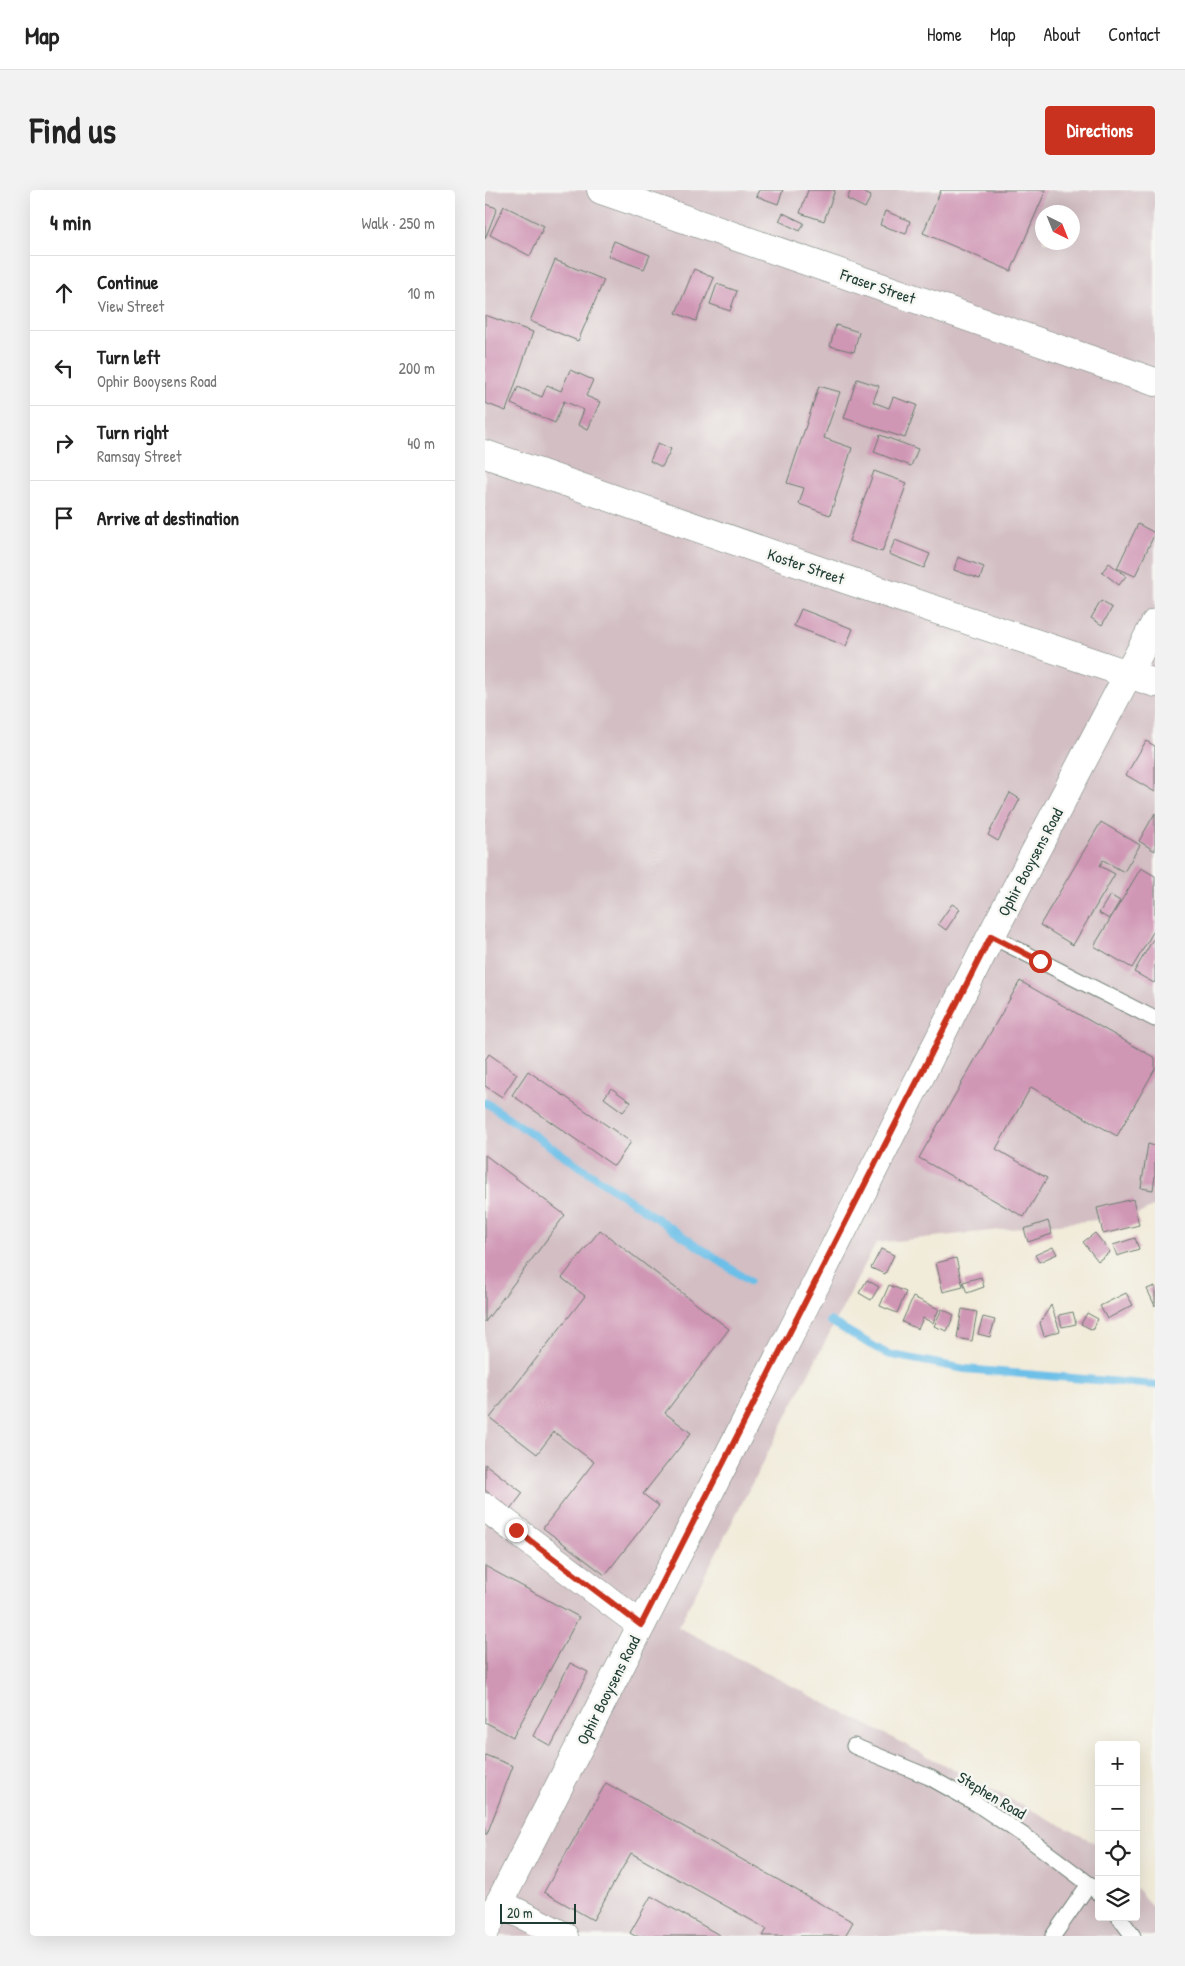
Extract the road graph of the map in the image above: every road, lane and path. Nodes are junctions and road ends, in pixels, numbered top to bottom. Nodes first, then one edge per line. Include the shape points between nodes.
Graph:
1 (601, 190) edge
2 (1155, 382) edge
3 (485, 454) edge
4 (1155, 623) edge
5 (1129, 675) junction
6 (1155, 683) edge
7 (991, 936) junction
8 (1155, 1019) edge
9 (485, 1507) edge
10 (641, 1625) junction
11 (854, 1746) dead end
12 (1094, 1889) edge
13 (499, 1903) junction
14 (1122, 1921) edge
15 (485, 1930) edge
16 (564, 1936) edge
17 (1053, 1936) edge
18 (1133, 1936) edge

1 - 2 street, Fraser Street
3 - 5 street, Koster Street
4 - 5 street, Ophir Booysens Road
5 - 6 street, Koster Street
5 - 7 street, Ophir Booysens Road
7 - 8 lane
7 - 10 street, Ophir Booysens Road
9 - 10 street
10 - 13 street, Ophir Booysens Road
11 - 12 lane, Stephen Road via 929,1778 977,1804
12 - 17 lane
13 - 15 street, Ophir Booysens Road
13 - 16 street
14 - 18 lane

